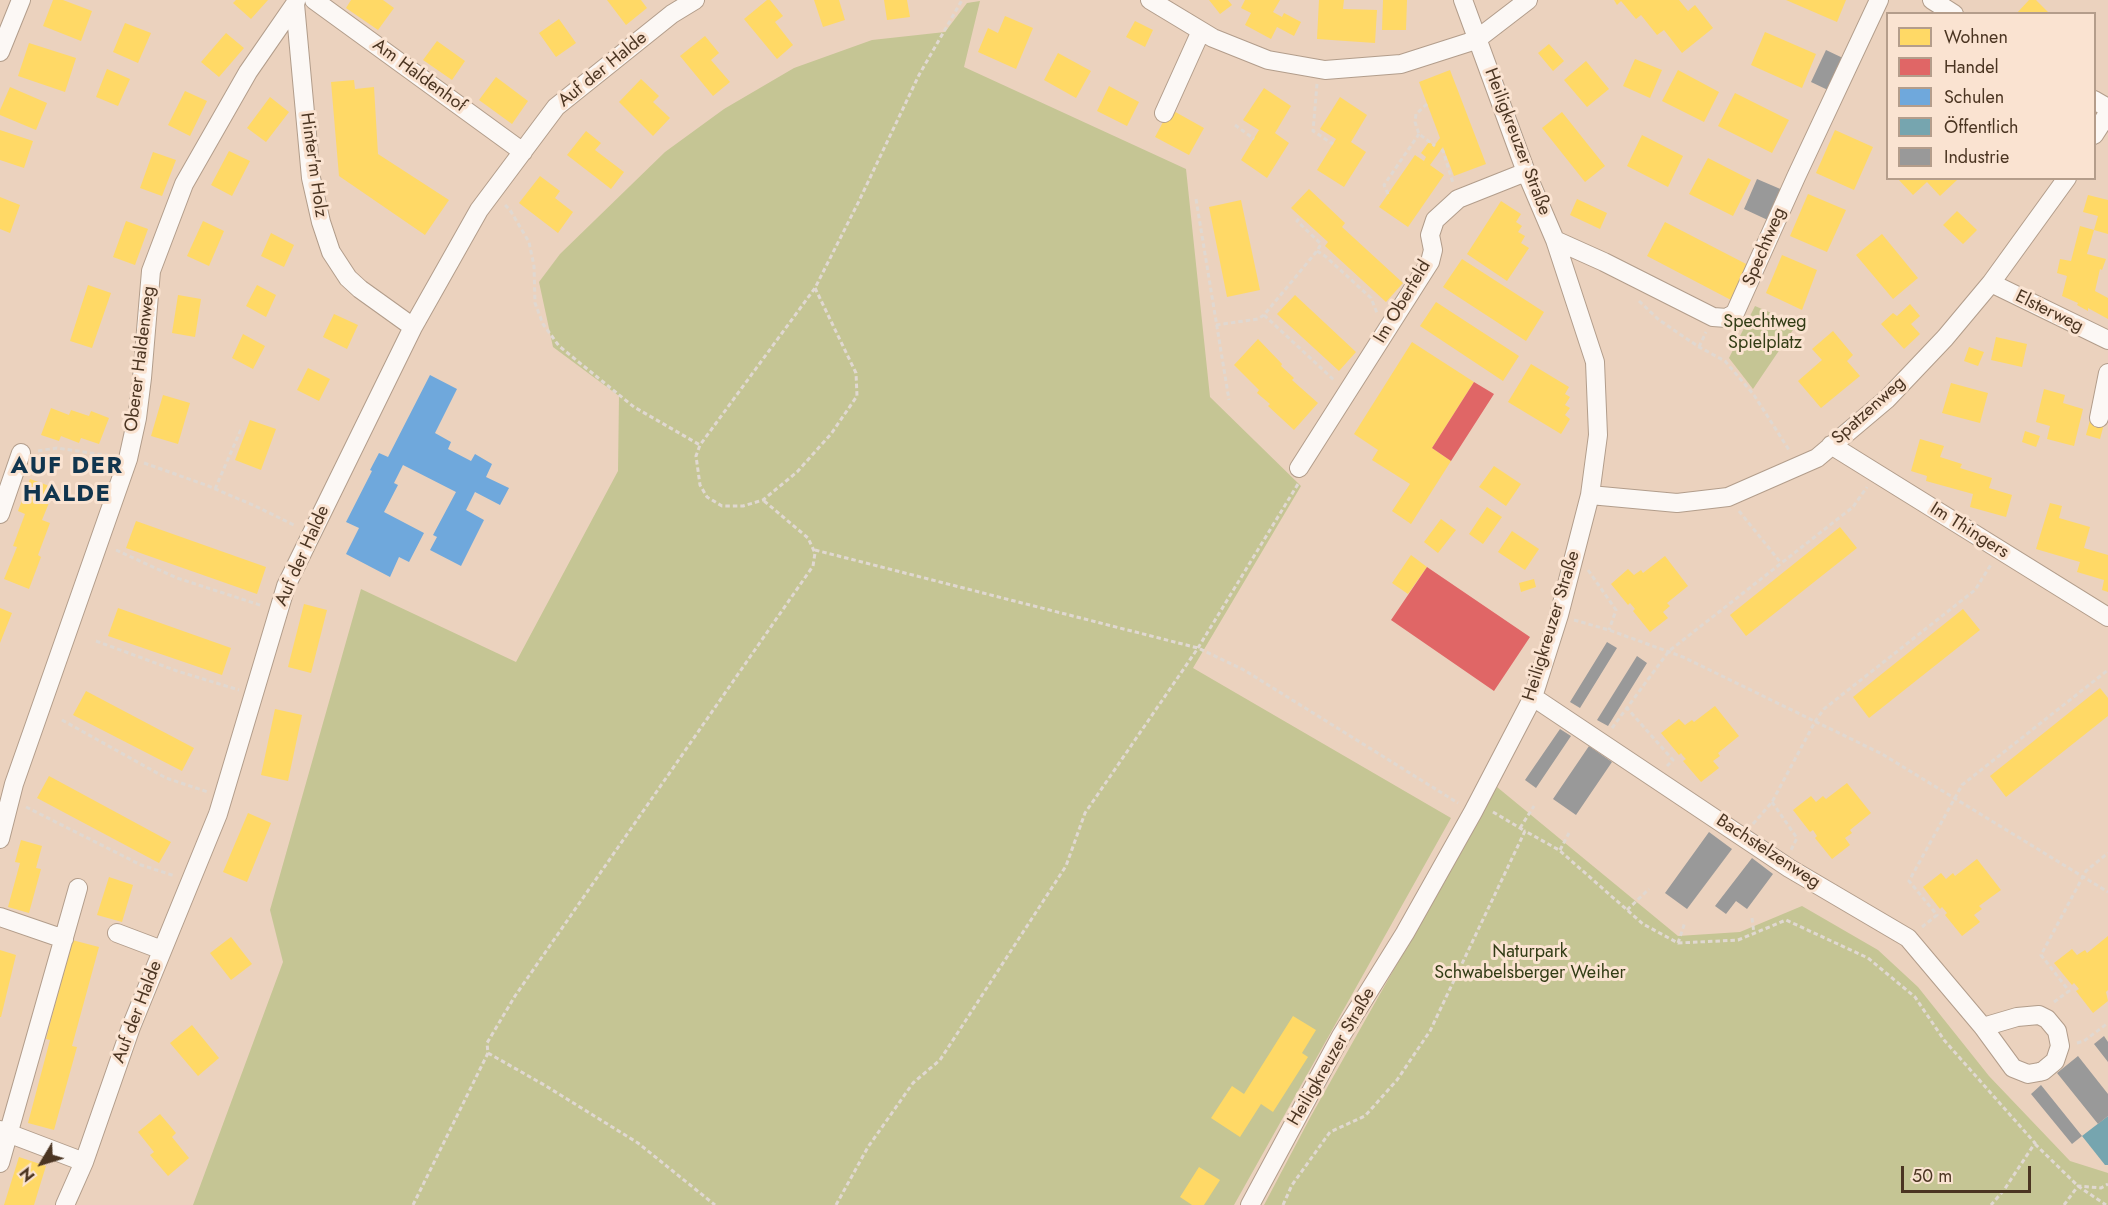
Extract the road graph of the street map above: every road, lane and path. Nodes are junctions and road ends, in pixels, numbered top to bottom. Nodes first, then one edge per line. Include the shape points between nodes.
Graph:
1 (21, 0) edge
2 (314, 0) edge
3 (695, 0) edge
4 (962, 0) edge
5 (1150, 0) edge
6 (1463, 0) edge
7 (1528, 0) edge
8 (1879, 0) edge
9 (1932, 0) edge
10 (296, 2) edge
11 (1951, 12) edge
12 (1201, 31) junction
13 (1476, 40) junction
14 (0, 52) edge
15 (1318, 69) junction
16 (1427, 104) dead end
17 (1164, 113) dead end
18 (2108, 114) edge
19 (1235, 124) dead end
20 (2096, 132) edge
21 (1419, 134) junction
22 (1254, 139) dead end
23 (1333, 144) dead end
24 (1435, 146) dead end
25 (1441, 150) dead end
26 (523, 152) junction
27 (1526, 172) junction
28 (2066, 180) edge
29 (493, 192) junction
30 (1388, 194) dead end
31 (1458, 199) junction
32 (1196, 200) dead end
33 (1300, 217) dead end
34 (1556, 240) junction
35 (1317, 251) junction
36 (1991, 283) junction
37 (815, 288) junction
38 (1634, 296) dead end
39 (1377, 313) dead end
40 (1264, 315) junction
41 (1216, 325) junction
42 (413, 327) junction
43 (2108, 340) edge
44 (2108, 373) edge
45 (1348, 393) junction
46 (1229, 400) dead end
47 (2099, 418) dead end
48 (242, 426) dead end
49 (700, 445) junction
50 (1831, 445) junction
51 (21, 453) joint
52 (135, 461) junction
53 (1800, 467) junction
54 (1299, 468) joint
55 (1876, 473) junction
56 (215, 489) junction
57 (1590, 495) junction
58 (1728, 497) junction
59 (763, 500) junction
60 (0, 514) edge
61 (312, 534) junction
62 (116, 550) dead end
63 (814, 550) junction
64 (2001, 550) junction
65 (1573, 561) junction
66 (1781, 563) junction
67 (278, 610) junction
68 (1559, 615) junction
69 (2108, 617) edge
70 (1609, 630) junction
71 (96, 641) dead end
72 (1197, 648) junction
73 (1670, 651) junction
74 (2108, 670) edge
75 (254, 695) junction
76 (1533, 697) junction
77 (1626, 707) junction
78 (62, 720) dead end
79 (1816, 720) junction
80 (1600, 744) junction
81 (1653, 778) junction
82 (223, 797) junction
83 (1954, 797) junction
84 (11, 800) junction
85 (1772, 802) junction
86 (1471, 805) junction
87 (1534, 806) dead end
88 (1521, 828) junction
89 (1525, 831) junction
90 (1569, 833) dead end
91 (1743, 837) junction
92 (0, 839) edge
93 (1559, 850) junction
94 (2108, 853) edge
95 (1783, 864) junction
96 (2082, 877) junction
97 (191, 881) junction
98 (78, 888) dead end
99 (1649, 889) dead end
100 (2108, 892) edge
101 (1627, 910) junction
102 (0, 917) edge
103 (1752, 918) dead end
104 (1685, 921) dead end
105 (117, 933) dead end
106 (1754, 934) junction
107 (1908, 938) junction
108 (64, 939) junction
109 (1678, 943) junction
110 (162, 950) junction
111 (2039, 1015) junction
112 (2108, 1023) edge
113 (1983, 1027) junction
114 (2060, 1046) junction
115 (488, 1053) junction
116 (5, 1132) edge
117 (2035, 1143) junction
118 (84, 1162) junction
119 (0, 1163) edge
120 (2108, 1184) edge
121 (2078, 1186) junction
122 (65, 1205) edge
123 (413, 1205) edge
124 (715, 1205) edge
125 (836, 1205) edge
126 (1250, 1205) edge
127 (1283, 1205) edge
128 (1991, 1205) edge
129 (2064, 1205) edge
130 (2106, 1205) edge

1 - 14 street
2 - 26 street, Am Haldenhof
3 - 26 street, Auf der Halde via 556,107
4 - 37 path via 919,75
5 - 12 street
6 - 13 street, Heiligkreuzer Straße
7 - 13 street
8 - 34 street, Spechtweg via 1735,314 1713,317
9 - 11 street
10 - 42 street, Hinter'm Holz via 311,178 331,252 360,289
10 - 52 street, Oberer Haldenweg via 248,72 184,184 151,271
12 - 15 street via 1268,60
12 - 17 street
13 - 15 street via 1401,64
13 - 27 street, Heiligkreuzer Straße
15 - 23 path via 1313,131
16 - 21 path via 1416,114
18 - 20 street
19 - 22 path
21 - 24 path
21 - 30 path via 1384,185
25 - 31 path
26 - 29 street, Auf der Halde
27 - 31 street, Im Oberfeld
27 - 34 street, Heiligkreuzer Straße
28 - 36 street, Spatzenweg
29 - 42 street, Auf der Halde
29 - 49 path via 510,210 529,242 535,303 543,324 559,346 634,407
31 - 45 street, Im Oberfeld via 1435,220 1430,235 1430,262
32 - 41 path
33 - 35 path via 1297,221 1322,244
34 - 57 street, Heiligkreuzer Straße via 1595,362 1598,435
35 - 39 path via 1371,298
35 - 40 path
36 - 43 street, Elsterweg
36 - 50 street, Spatzenweg via 1887,399
37 - 49 path
37 - 59 path via 856,373 857,396 818,449
38 - 53 path via 1659,320 1725,361 1754,395
40 - 41 path
40 - 45 path
41 - 46 path
42 - 61 street, Auf der Halde
44 - 47 street
45 - 54 street, Im Oberfeld
48 - 56 path
49 - 59 path via 696,456 700,485 707,497 722,506 743,506
50 - 53 street, Spatzenweg
50 - 55 street, Im Thingers
51 - 52 path via 57,448
51 - 60 street
52 - 56 path
52 - 84 street, Oberer Haldenweg
53 - 58 street, Spatzenweg
54 - 72 path via 1300,481
55 - 64 street, Im Thingers
55 - 66 path via 1853,507
56 - 61 path
57 - 58 street, Spatzenweg via 1677,503
57 - 65 street, Heiligkreuzer Straße
58 - 66 path
59 - 63 path via 808,538
61 - 67 street, Auf der Halde
62 - 67 path via 177,578
63 - 72 path
63 - 115 path via 813,566 806,577 514,996 487,1043
64 - 69 street, Im Thingers
64 - 79 path via 1975,590 1824,709
65 - 68 street, Heiligkreuzer Straße
65 - 70 path via 1585,567 1616,610
66 - 73 path
67 - 75 street, Auf der Halde
68 - 70 path
68 - 76 street, Heiligkreuzer Straße
70 - 73 path
71 - 75 path
72 - 86 path via 1244,670
72 - 125 path via 1085,813 1066,866 1054,885 940,1060 913,1083 868,1147
73 - 77 path
73 - 79 path
74 - 83 path via 1962,785
75 - 82 street, Auf der Halde
76 - 80 street, Bachstelzenweg
76 - 86 street, Heiligkreuzer Straße
77 - 80 path
77 - 81 path via 1673,760
78 - 82 path via 166,778
79 - 83 path
79 - 85 path
80 - 81 street, Bachstelzenweg
81 - 91 street, Bachstelzenweg
82 - 97 street, Auf der Halde
83 - 96 path
83 - 107 path via 1909,881 1937,915
84 - 92 street, Oberer Haldenweg
84 - 97 path via 141,865
85 - 91 path
85 - 95 path via 1797,838
86 - 88 path
86 - 126 street, Heiligkreuzer Straße via 1405,933 1341,1036
87 - 88 path
88 - 89 path
89 - 93 path
89 - 127 path via 1430,1031 1397,1080 1365,1116 1330,1132 1292,1185
90 - 93 path
91 - 95 street, Bachstelzenweg
93 - 101 path
94 - 96 path
95 - 107 street, Bachstelzenweg
96 - 100 path
96 - 111 path via 2041,955 2069,991
97 - 110 street, Auf der Halde
98 - 108 street
99 - 101 path
101 - 109 path via 1643,924
102 - 108 street
103 - 106 path
104 - 109 path
105 - 110 street
106 - 109 path via 1738,940
106 - 117 path via 1786,921 1868,958 1915,997 1944,1040
107 - 113 street, Bachstelzenweg
108 - 116 street
110 - 118 street, Auf der Halde
111 - 113 street
111 - 114 street via 2057,1031
112 - 114 path via 2084,1041
113 - 114 street, Bachstelzenweg via 2013,1068 2028,1074 2043,1071 2055,1061
115 - 123 path
115 - 124 path via 638,1143
116 - 118 street
116 - 119 street
117 - 121 path
117 - 128 path
118 - 122 street, Auf der Halde
120 - 121 path via 2100,1188
121 - 129 path
121 - 130 path

